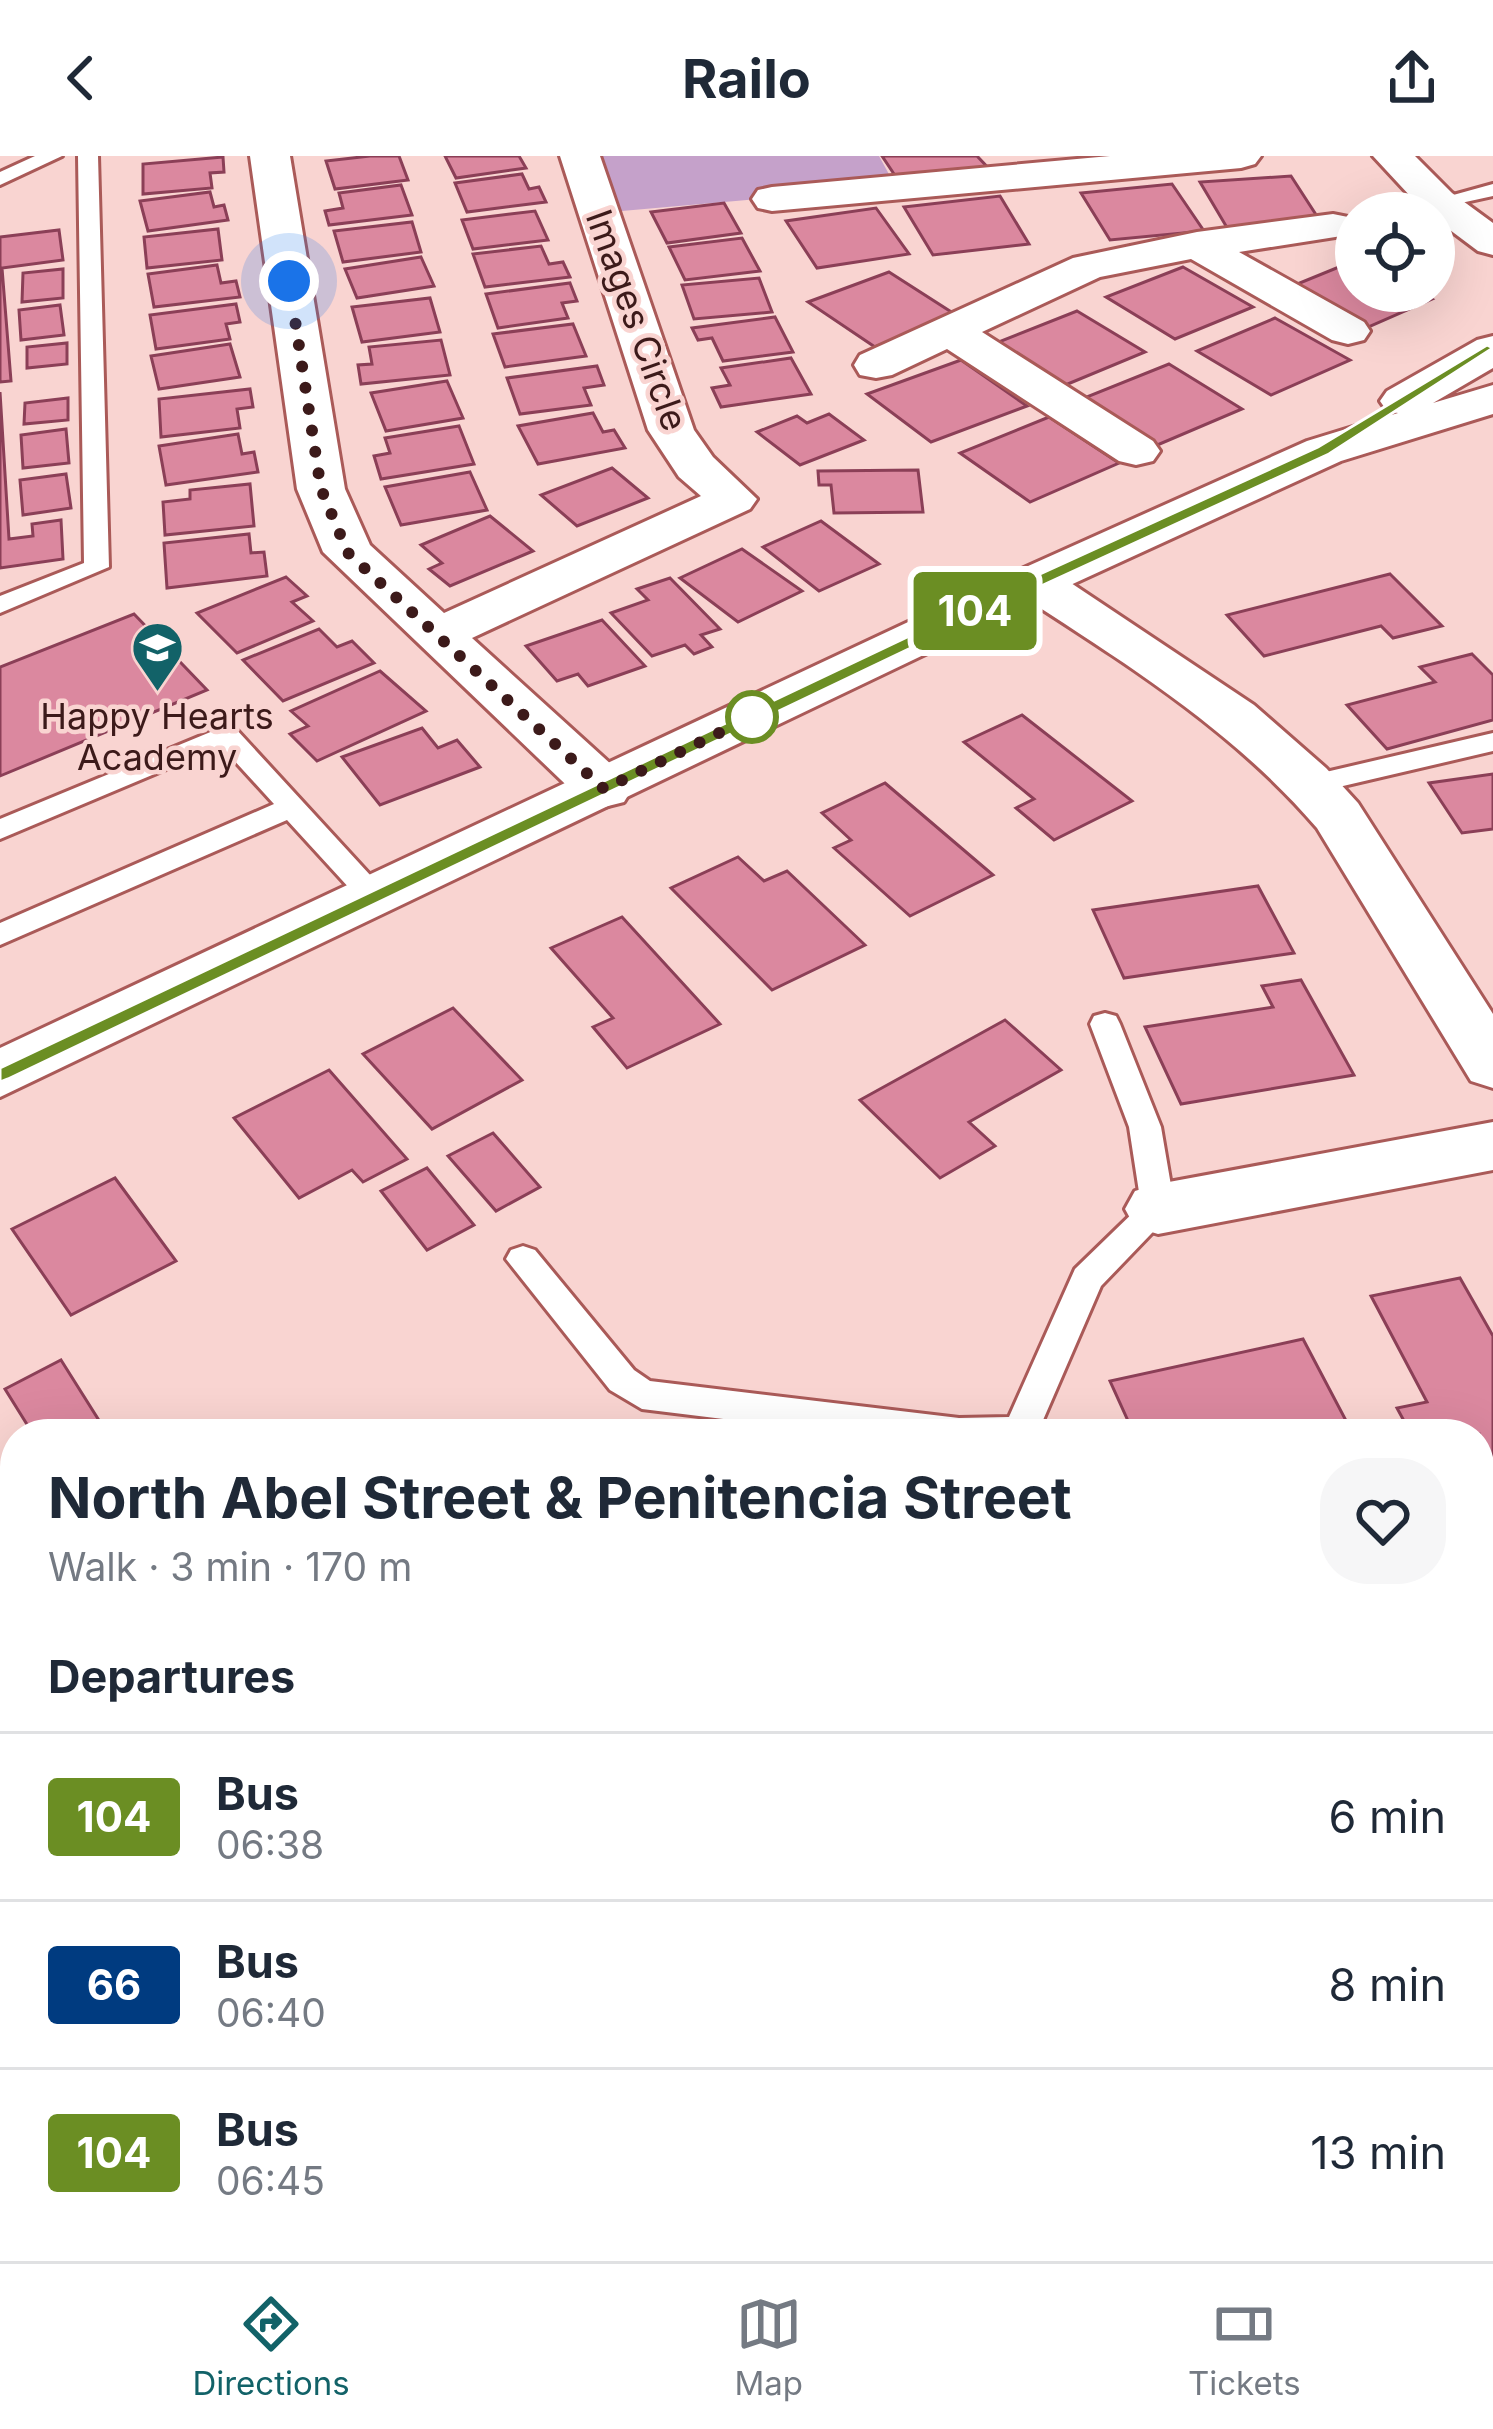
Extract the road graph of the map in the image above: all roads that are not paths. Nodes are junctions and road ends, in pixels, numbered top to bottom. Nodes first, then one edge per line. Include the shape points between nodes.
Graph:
1 (52, 156) edge
2 (88, 156) edge
3 (270, 156) edge
4 (580, 156) edge
5 (1241, 156) edge
6 (1394, 156) edge
7 (1028, 165) edge
8 (0, 179) edge
9 (1493, 190) edge
10 (1428, 192) edge
11 (1455, 198) edge
12 (772, 199) dead end
13 (1455, 214) edge
14 (1333, 226) dead end
15 (1070, 236) junction
16 (1493, 242) edge
17 (1197, 244) junction
18 (1348, 331) dead end
19 (953, 333) junction
20 (1493, 349) edge
21 (876, 365) dead end
22 (1493, 399) edge
23 (1136, 451) dead end
24 (1324, 451) junction
25 (1035, 582) junction
26 (0, 605) edge
27 (437, 635) junction
28 (1493, 742) edge
29 (1313, 784) junction
30 (604, 789) junction
31 (292, 807) junction
32 (0, 830) edge
33 (372, 895) junction
34 (0, 935) edge
35 (1105, 1024) dead end
36 (1493, 1065) edge
37 (0, 1074) edge
38 (1493, 1146) edge
39 (1158, 1209) junction
40 (523, 1258) dead end
41 (842, 1419) edge
42 (1026, 1419) edge

1 - 8 lane
2 - 26 lane via 97,567
3 - 27 street via 321,489 348,553
4 - 27 street, Images Circle via 670,430 696,467 734,499
5 - 7 street
6 - 10 street
7 - 12 street
7 - 15 street
9 - 11 lane
13 - 16 street
14 - 17 street
15 - 17 street
15 - 19 street
17 - 18 street
19 - 21 street
19 - 23 street
20 - 24 street
22 - 24 street
24 - 25 street
25 - 29 street via 1200,692
25 - 30 street
27 - 30 street
28 - 29 lane
29 - 36 street
30 - 33 street
31 - 32 lane via 225,734
31 - 33 lane
31 - 34 lane
33 - 37 street
35 - 39 lane via 1145,1127
38 - 39 street
39 - 42 lane via 1088,1278
40 - 41 lane via 642,1395

